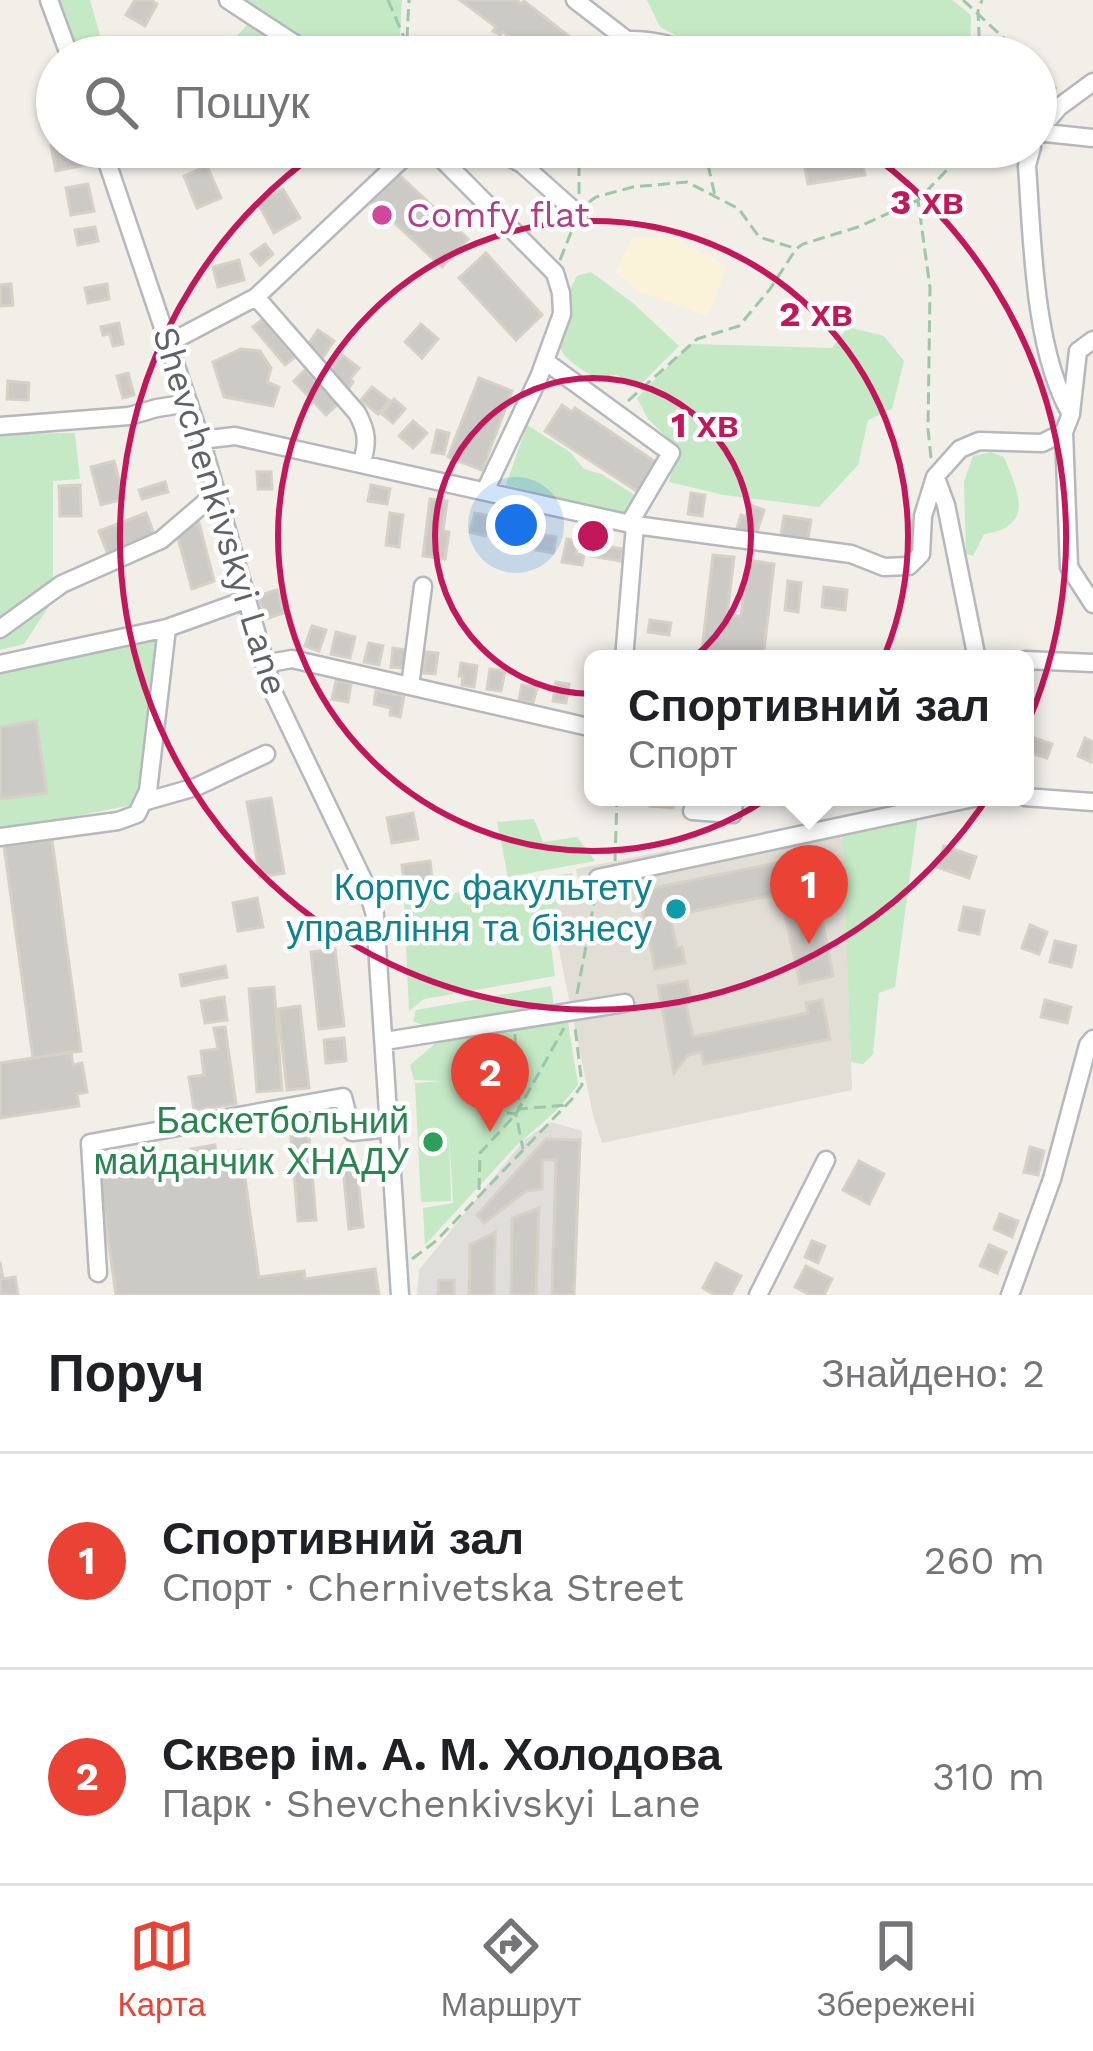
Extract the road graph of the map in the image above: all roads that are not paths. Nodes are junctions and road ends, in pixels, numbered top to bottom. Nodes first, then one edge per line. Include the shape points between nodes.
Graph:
1 (49, 0) edge
2 (228, 0) edge
3 (575, 0) edge
4 (62, 36) edge
5 (284, 36) edge
6 (622, 36) edge
7 (1093, 82) edge
8 (1057, 109) edge
9 (1057, 134) edge
10 (1093, 137) edge
11 (109, 168) edge
12 (393, 168) edge
13 (459, 168) edge
14 (526, 168) edge
15 (1027, 168) edge
16 (578, 214) road end
17 (256, 297) junction
18 (1093, 340) edge
19 (169, 343) junction
20 (545, 361) junction
21 (189, 403) junction
22 (1067, 423) junction
23 (0, 425) edge
24 (201, 440) junction
25 (362, 462) junction
26 (935, 478) junction
27 (485, 491) junction
28 (215, 493) junction
29 (632, 525) junction
30 (423, 586) dead end
31 (245, 600) junction
32 (1093, 604) edge
33 (167, 628) junction
34 (0, 629) edge
35 (625, 650) edge
36 (975, 650) edge
37 (1034, 661) edge
38 (0, 664) edge
39 (264, 664) junction
40 (1093, 664) edge
41 (410, 686) junction
42 (584, 726) edge
43 (266, 754) dead end
44 (1034, 798) edge
45 (143, 802) junction
46 (1093, 802) edge
47 (733, 806) edge
48 (937, 806) edge
49 (692, 811) dead end
50 (0, 837) edge
51 (598, 878) road end
52 (625, 1003) dead end
53 (1093, 1039) edge
54 (385, 1041) junction
55 (390, 1128) junction
56 (826, 1160) dead end
57 (98, 1273) dead end
58 (400, 1295) edge
59 (758, 1295) edge
60 (1010, 1295) edge

1 - 4 street
2 - 5 street
3 - 6 street
7 - 8 street
9 - 10 street
11 - 19 street, Shevchenkivskyi Lane
12 - 17 street
13 - 20 street via 555,273 562,314
14 - 16 street
15 - 22 street via 1044,343
17 - 19 street
17 - 25 street via 357,412 368,446
18 - 22 street via 1078,351
19 - 21 street, Shevchenkivskyi Lane
20 - 27 street
20 - 29 street via 671,453
21 - 23 street
21 - 24 street, Shevchenkivskyi Lane
22 - 26 street via 1042,443 979,441 960,449
22 - 32 street via 1069,567
24 - 25 street via 235,436
24 - 28 street, Shevchenkivskyi Lane
25 - 27 street
26 - 29 street via 920,554 901,568
26 - 36 street
27 - 29 street
28 - 31 street, Shevchenkivskyi Lane
28 - 34 street via 161,540 62,584
29 - 35 street
30 - 41 street
31 - 33 street
31 - 39 street, Shevchenkivskyi Lane
33 - 38 street
33 - 45 street
37 - 40 street
39 - 41 street via 292,659
39 - 54 street, Shevchenkivskyi Lane via 368,888
41 - 42 street
43 - 45 street
44 - 46 street
45 - 50 street via 118,821
47 - 49 street via 733,814
48 - 51 street
52 - 54 street
53 - 60 street
54 - 55 street, Shevchenkivskyi Lane
55 - 57 street via 352,1132 343,1097 90,1143
55 - 58 street, Shevchenkivskyi Lane
56 - 59 street

